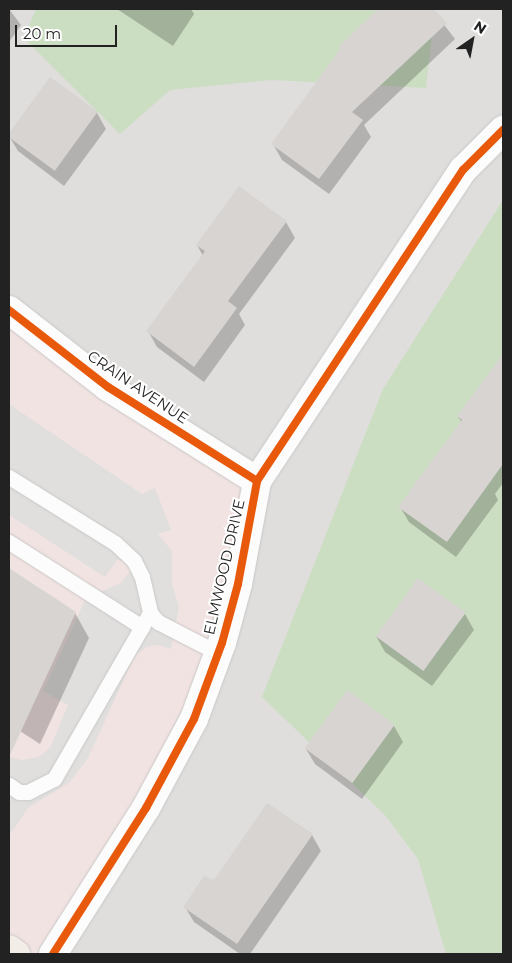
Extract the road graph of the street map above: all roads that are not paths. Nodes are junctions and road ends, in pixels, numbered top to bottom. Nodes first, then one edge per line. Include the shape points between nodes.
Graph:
1 (503, 130) edge
2 (9, 310) edge
3 (9, 476) edge
4 (257, 481) junction
5 (9, 542) edge
6 (150, 613) junction
7 (142, 627) junction
8 (218, 653) junction
9 (9, 785) edge
10 (9, 950) edge
11 (16, 954) edge
12 (53, 954) edge

1 - 4 street, ELMWOOD DRIVE via 463,170
2 - 4 street, CRAIN AVENUE via 108,387
3 - 6 lane via 115,544 134,561 142,577
4 - 8 street, ELMWOOD DRIVE via 249,536
5 - 7 lane
6 - 7 lane
6 - 8 lane via 158,622
7 - 9 lane via 54,779 28,792 18,792
8 - 12 street, ELMWOOD DRIVE via 194,719 171,768
10 - 11 main road

